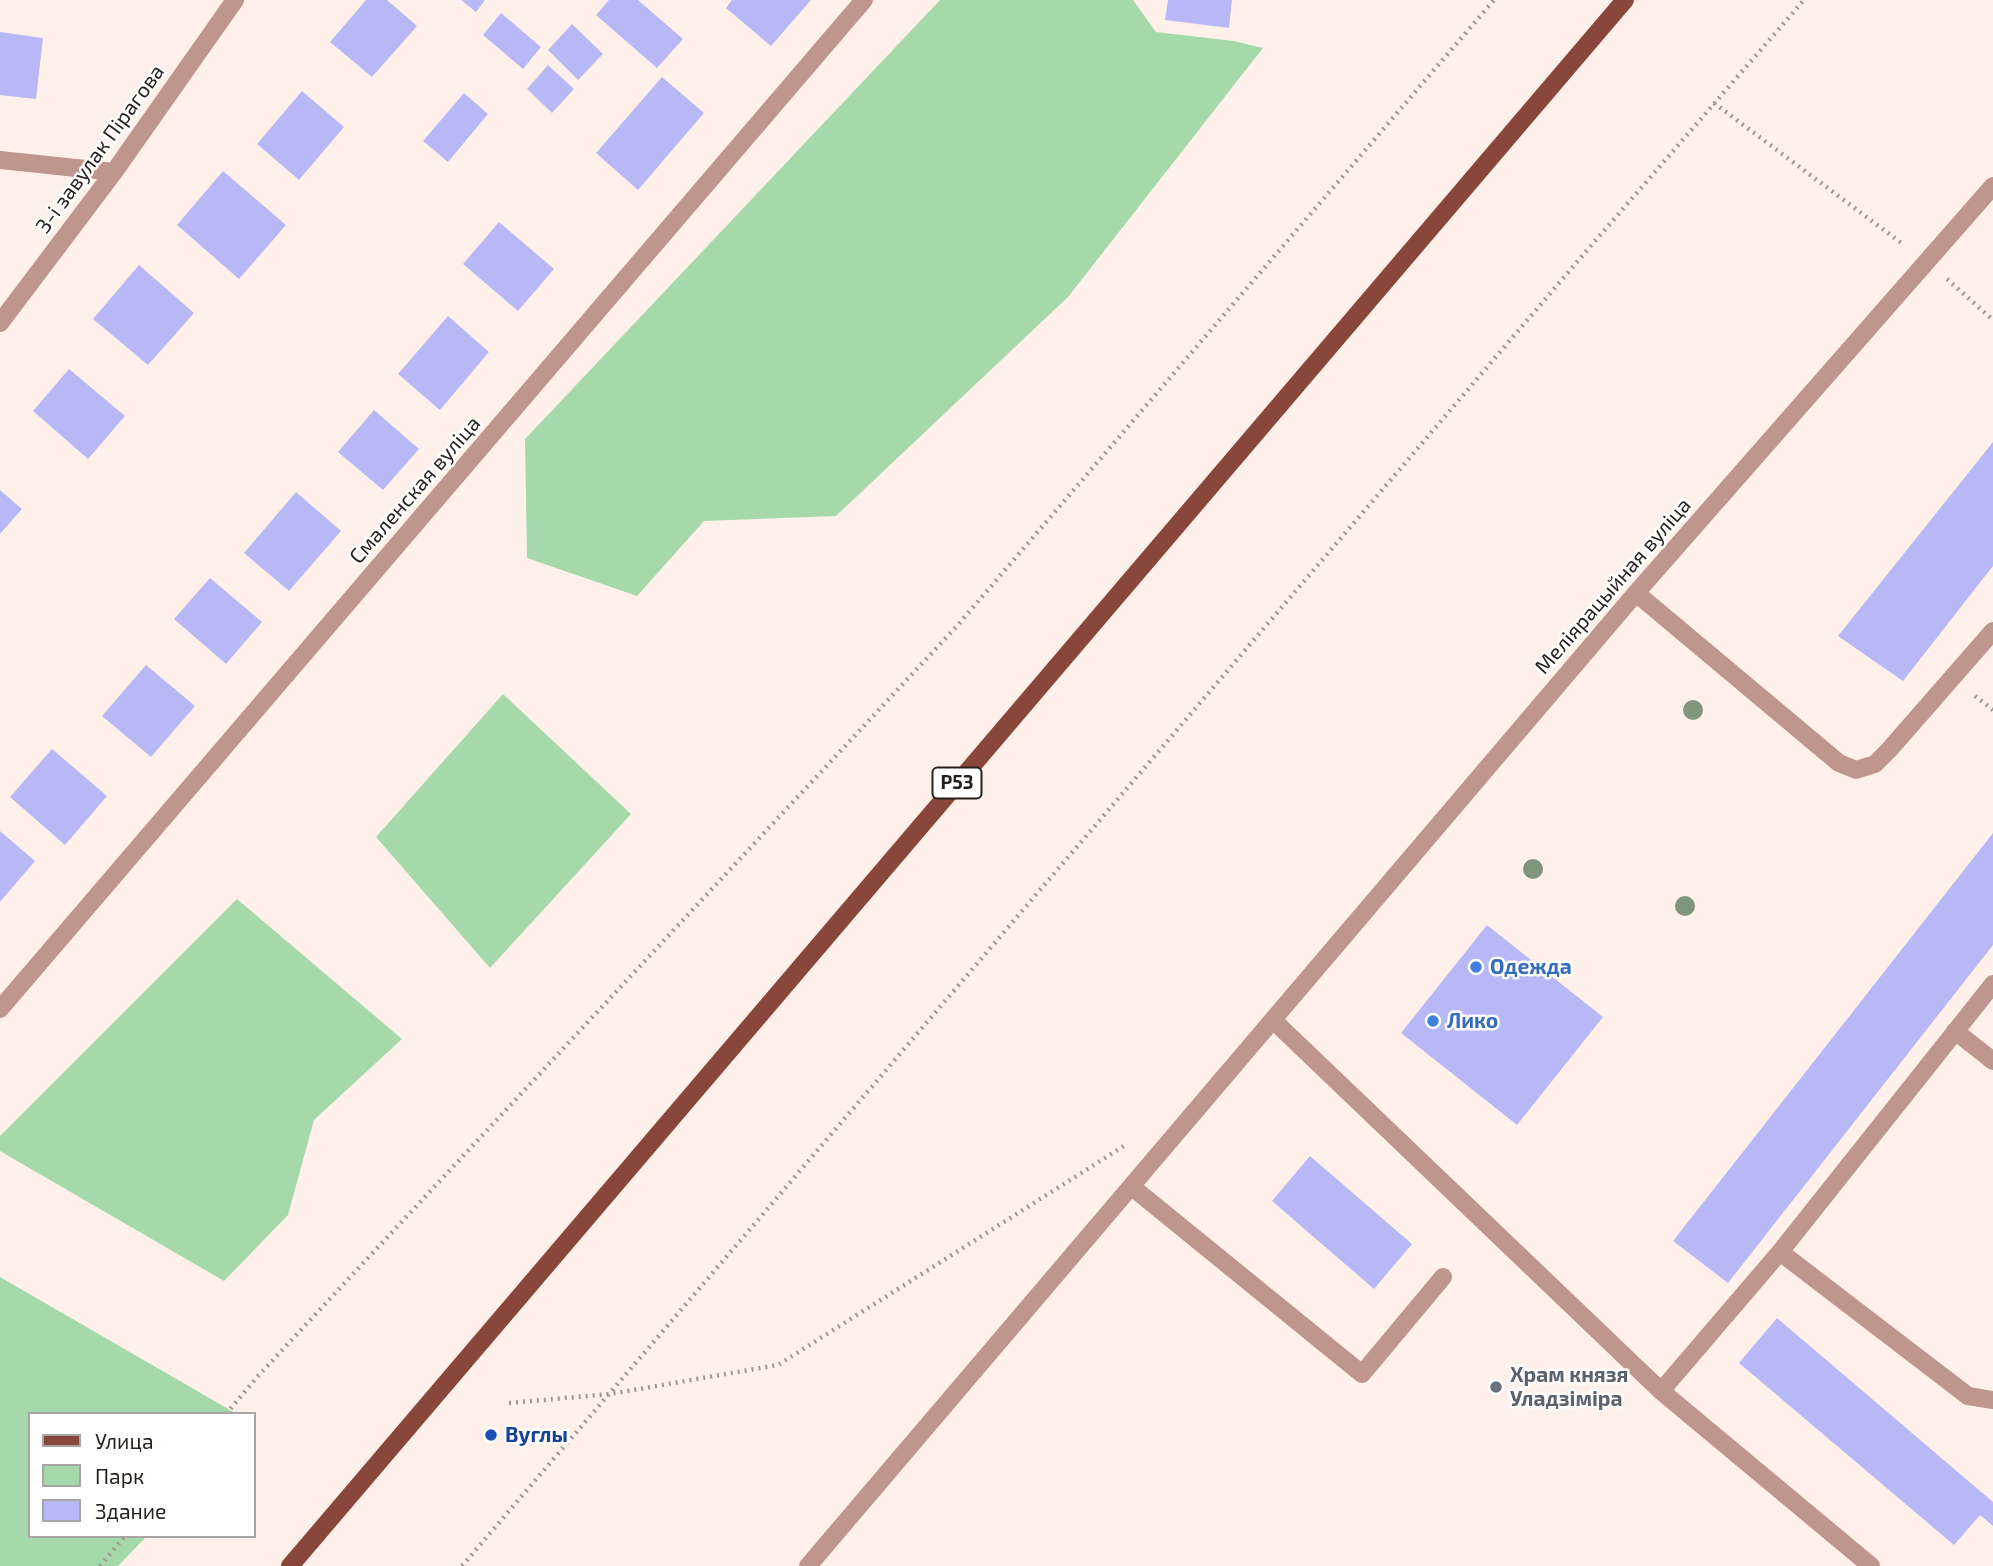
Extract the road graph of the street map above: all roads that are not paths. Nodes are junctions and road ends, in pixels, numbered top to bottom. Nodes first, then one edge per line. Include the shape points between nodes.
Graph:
1 (235, 0) edge
2 (864, 0) edge
3 (1625, 0) edge
4 (0, 160) edge
5 (114, 172) junction
6 (1993, 186) edge
7 (0, 323) edge
8 (1636, 593) junction
9 (1993, 631) edge
10 (1993, 984) edge
11 (0, 1009) edge
12 (1274, 1021) junction
13 (1955, 1031) junction
14 (1993, 1061) edge
15 (1132, 1187) junction
16 (1780, 1252) junction
17 (1443, 1277) dead end
18 (1661, 1391) junction
19 (1993, 1400) edge
20 (290, 1566) edge
21 (808, 1566) edge
22 (1871, 1566) edge

1 - 5 street, 3-і завулак Пірагова
2 - 11 street, Смаленская вуліца
3 - 20 main road, Р53
4 - 5 street
5 - 7 street, 3-і завулак Пірагова
6 - 8 street, Меліярацыйная вуліца
8 - 9 street via 1839,763 1856,770 1875,764 1889,750
8 - 12 street, Меліярацыйная вуліца
10 - 13 street
12 - 15 street, Меліярацыйная вуліца
12 - 18 street
13 - 14 street
13 - 16 street
15 - 17 street via 1362,1374
15 - 21 street, Меліярацыйная вуліца
16 - 18 street
16 - 19 street via 1968,1396
18 - 22 street

